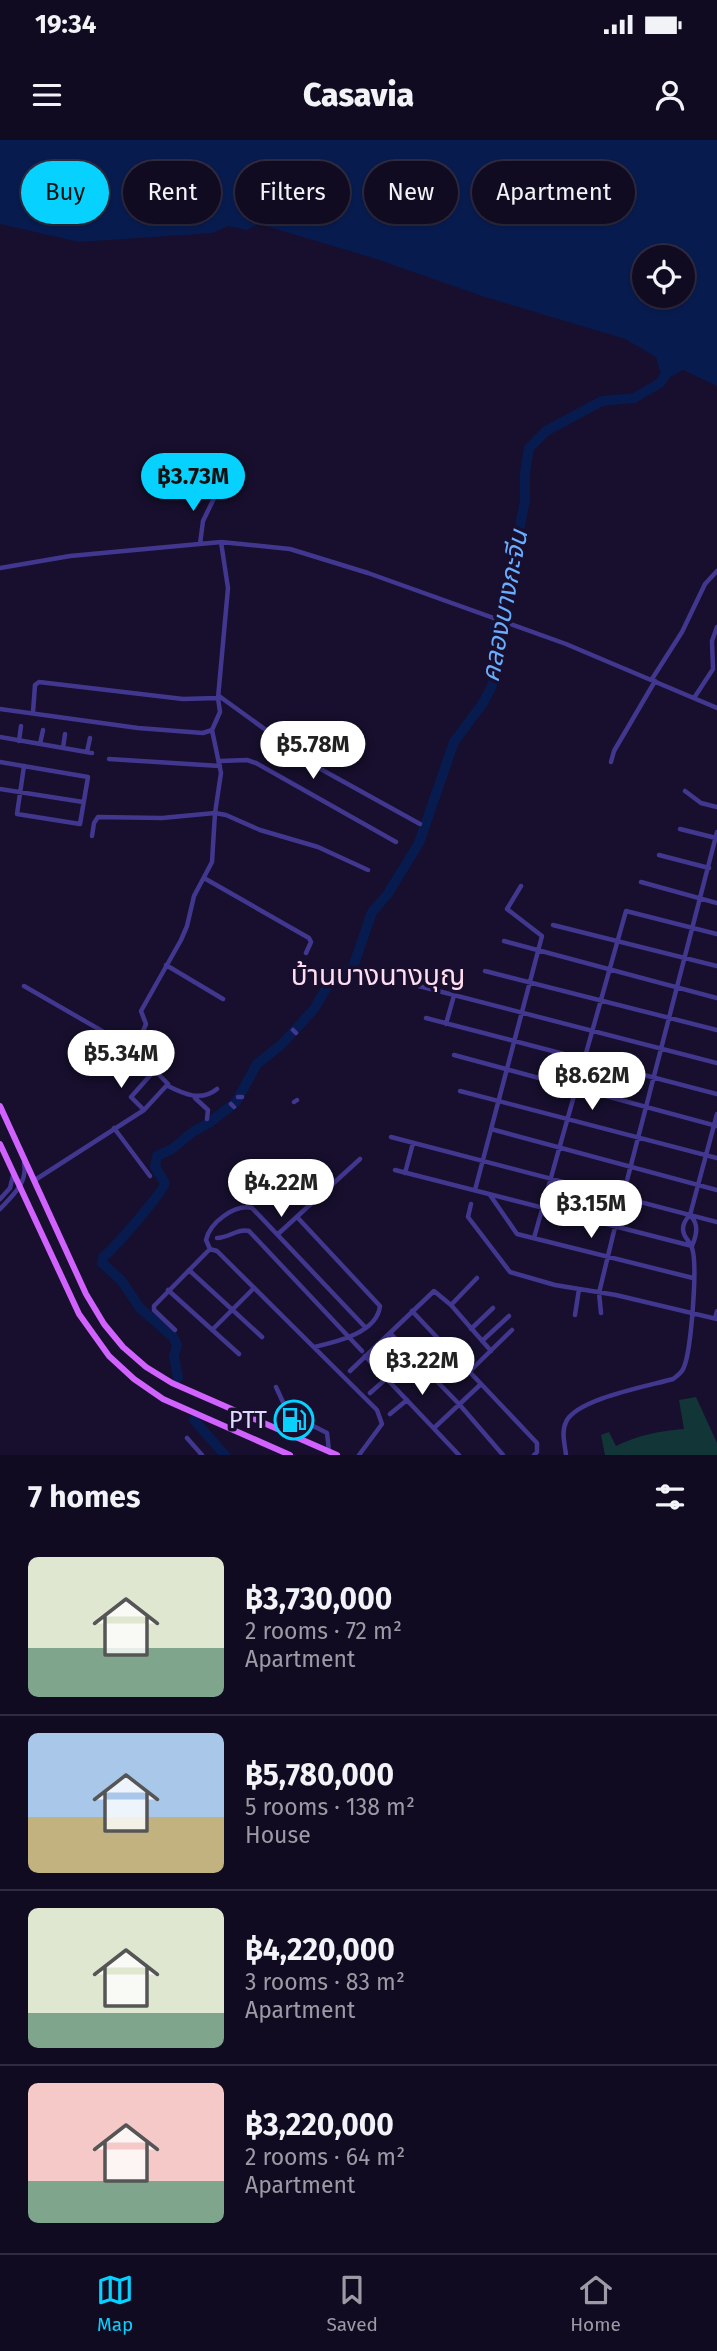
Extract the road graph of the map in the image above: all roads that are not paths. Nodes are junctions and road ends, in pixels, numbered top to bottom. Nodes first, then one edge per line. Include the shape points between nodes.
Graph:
1 (218, 490) dead end
2 (221, 542) junction
3 (200, 544) junction
4 (0, 568) edge
5 (717, 571) edge
6 (717, 627) edge
7 (653, 680) junction
8 (218, 697) junction
9 (694, 698) junction
10 (717, 708) edge
11 (0, 709) edge
12 (33, 712) junction
13 (21, 726) dead end
14 (43, 730) dead end
15 (212, 730) junction
16 (65, 734) dead end
17 (0, 737) edge
18 (90, 738) dead end
19 (19, 741) junction
20 (40, 744) junction
21 (63, 748) junction
22 (109, 759) dead end
23 (0, 762) edge
24 (611, 762) dead end
25 (220, 764) junction
26 (24, 766) junction
27 (0, 789) edge
28 (685, 791) dead end
29 (20, 792) junction
30 (83, 802) junction
31 (717, 807) edge
32 (215, 813) junction
33 (420, 824) dead end
34 (680, 829) dead end
35 (716, 835) edge
36 (92, 836) dead end
37 (396, 842) dead end
38 (659, 855) dead end
39 (709, 868) junction
40 (368, 870) dead end
41 (204, 878) junction
42 (640, 883) dead end
43 (521, 886) dead end
44 (701, 898) junction
45 (717, 902) edge
46 (553, 925) dead end
47 (693, 928) junction
48 (717, 934) edge
49 (618, 940) junction
50 (504, 941) dead end
51 (538, 950) junction
52 (306, 953) dead end
53 (685, 958) junction
54 (166, 965) junction
55 (717, 966) edge
56 (609, 970) junction
57 (485, 971) dead end
58 (457, 981) dead end
59 (530, 983) junction
60 (415, 985) dead end
61 (24, 986) dead end
62 (677, 988) junction
63 (454, 995) junction
64 (717, 998) edge
65 (223, 999) dead end
66 (601, 1000) junction
67 (522, 1012) junction
68 (426, 1018) dead end
69 (670, 1018) junction
70 (446, 1024) junction
71 (593, 1030) junction
72 (717, 1030) edge
73 (514, 1042) junction
74 (662, 1048) junction
75 (135, 1050) junction
76 (454, 1055) dead end
77 (584, 1059) junction
78 (717, 1063) edge
79 (507, 1070) junction
80 (154, 1072) junction
81 (654, 1078) junction
82 (168, 1086) junction
83 (218, 1089) dead end
84 (576, 1089) junction
85 (460, 1091) dead end
86 (717, 1094) edge
87 (193, 1096) junction
88 (499, 1102) junction
89 (0, 1106) edge
90 (646, 1108) junction
91 (144, 1110) junction
92 (717, 1114) edge
93 (207, 1119) dead end
94 (567, 1119) junction
95 (715, 1126) edge
96 (114, 1128) junction
97 (491, 1129) junction
98 (391, 1137) dead end
99 (638, 1138) junction
100 (413, 1143) junction
101 (0, 1144) edge
102 (559, 1149) junction
103 (706, 1155) junction
104 (23, 1158) junction
105 (717, 1158) edge
106 (360, 1159) dead end
107 (482, 1161) junction
108 (631, 1167) junction
109 (395, 1170) dead end
110 (405, 1172) junction
111 (14, 1173) junction
112 (150, 1176) dead end
113 (550, 1178) junction
114 (35, 1180) junction
115 (698, 1185) junction
116 (20, 1187) junction
117 (717, 1190) edge
118 (475, 1191) junction
119 (491, 1195) junction
120 (622, 1198) junction
121 (0, 1199) edge
122 (471, 1204) dead end
123 (542, 1208) junction
124 (0, 1209) edge
125 (690, 1214) junction
126 (297, 1217) junction
127 (717, 1222) edge
128 (615, 1227) junction
129 (278, 1234) junction
130 (218, 1238) dead end
131 (534, 1238) junction
132 (692, 1246) junction
133 (210, 1250) junction
134 (608, 1257) junction
135 (189, 1270) junction
136 (477, 1278) dead end
137 (694, 1278) junction
138 (254, 1287) junction
139 (579, 1289) junction
140 (168, 1290) junction
141 (599, 1293) junction
142 (451, 1305) junction
143 (493, 1308) dead end
144 (232, 1310) junction
145 (412, 1311) junction
146 (717, 1311) edge
147 (601, 1314) dead end
148 (691, 1314) junction
149 (575, 1315) dead end
150 (509, 1316) dead end
151 (716, 1319) edge
152 (365, 1327) junction
153 (471, 1329) junction
154 (175, 1330) dead end
155 (212, 1330) junction
156 (512, 1330) dead end
157 (390, 1333) junction
158 (262, 1337) dead end
159 (349, 1338) junction
160 (482, 1341) junction
161 (314, 1348) junction
162 (491, 1351) junction
163 (239, 1354) dead end
164 (364, 1354) junction
165 (351, 1371) dead end
166 (468, 1372) junction
167 (387, 1378) junction
168 (481, 1384) junction
169 (276, 1387) dead end
170 (370, 1393) dead end
171 (407, 1400) junction
172 (459, 1404) junction
173 (288, 1413) junction
174 (390, 1414) dead end
175 (434, 1428) junction
176 (280, 1430) junction
177 (187, 1438) dead end
178 (329, 1451) junction
179 (202, 1455) edge
180 (290, 1455) edge
181 (337, 1455) edge
182 (359, 1455) edge
183 (459, 1455) edge
184 (503, 1455) edge
185 (534, 1455) edge
186 (566, 1455) edge

1 - 3 street via 203,522
2 - 3 street
2 - 7 street via 290,549 368,573
2 - 8 street via 229,588
3 - 4 street via 70,556
5 - 7 street via 705,584
6 - 9 street via 712,641 713,669
7 - 9 street
7 - 24 street
8 - 12 street via 183,699 39,682
8 - 15 street via 220,712
8 - 33 street via 317,766
9 - 10 street
11 - 12 street
12 - 15 street via 138,728
13 - 19 street
14 - 20 street
15 - 25 street
16 - 21 street
17 - 19 street
18 - 21 street via 90,752
19 - 20 street
20 - 21 street
22 - 25 street
23 - 26 street
25 - 32 street
25 - 37 street via 256,763
26 - 29 street
26 - 30 street via 88,777
27 - 29 street
28 - 31 street via 701,803
29 - 30 street
29 - 30 street via 17,814 80,824
32 - 36 street via 99,817
32 - 40 street via 318,847
32 - 41 street via 212,862
34 - 35 street
35 - 39 street
38 - 39 street
39 - 44 street
41 - 52 street via 309,938
41 - 54 street via 181,940
42 - 44 street
43 - 51 street via 507,909 542,936
44 - 45 street
44 - 47 street
46 - 49 street
47 - 48 street
47 - 49 street via 626,911
47 - 53 street
49 - 53 street
49 - 56 street
50 - 51 street
51 - 56 street
51 - 59 street
53 - 55 street
53 - 62 street
54 - 65 street
54 - 75 street via 141,1012 146,1024
56 - 62 street
56 - 66 street
57 - 59 street
58 - 63 street
59 - 66 street
59 - 67 street
60 - 63 street
61 - 75 street
62 - 64 street
62 - 69 street
63 - 67 street
63 - 70 street
66 - 69 street
66 - 71 street
67 - 71 street
67 - 73 street
68 - 70 street
69 - 72 street
69 - 74 street
70 - 73 street
71 - 74 street
71 - 77 street
73 - 77 street
73 - 79 street
74 - 78 street
74 - 81 street
75 - 80 street
76 - 79 street
77 - 81 street
77 - 84 street
79 - 84 street
79 - 88 street
80 - 82 street
80 - 91 street via 131,1097
81 - 86 street
81 - 90 street
82 - 87 street
82 - 91 street
83 - 87 street via 206,1096
84 - 90 street
84 - 94 street
85 - 88 street
87 - 93 street via 208,1110
88 - 94 street
88 - 97 street
89 - 104 main road
90 - 95 street
90 - 99 street
91 - 96 street
92 - 95 street
94 - 99 street
94 - 102 street
95 - 103 street
96 - 112 street
96 - 114 street
97 - 102 street
97 - 107 street
98 - 100 street
99 - 103 street
99 - 108 street
100 - 107 street
100 - 110 street
101 - 111 main road
102 - 108 street
102 - 113 street
103 - 105 street
103 - 115 street
104 - 114 main road
104 - 116 street via 25,1173
106 - 126 street
107 - 113 street
107 - 118 street
108 - 115 street
108 - 120 street
109 - 110 street
110 - 118 street
111 - 116 main road
111 - 121 street via 10,1188
113 - 120 street
113 - 123 street
114 - 176 main road via 91,1303 123,1347 172,1383
115 - 117 street
115 - 125 street
116 - 124 street
116 - 180 main road via 79,1314 114,1362 170,1403
118 - 119 street
119 - 123 street
119 - 131 street via 516,1233
120 - 125 street
120 - 128 street
122 - 139 street via 468,1217 510,1272
123 - 128 street
123 - 131 street
125 - 127 street
125 - 132 street via 697,1231
125 - 132 street via 683,1230
126 - 129 street
126 - 152 street via 377,1300 379,1313
128 - 132 street
128 - 134 street
129 - 133 street via 258,1212 242,1207 209,1230
129 - 152 street
130 - 159 street via 248,1231
131 - 134 street
132 - 137 street
133 - 135 street
133 - 138 street
134 - 137 street
134 - 141 street
135 - 140 street
135 - 144 street
136 - 142 street
137 - 148 street
138 - 144 street
138 - 161 street
139 - 141 street
139 - 149 street
140 - 154 street via 153,1310
140 - 155 street
141 - 147 street
141 - 148 street
142 - 145 street via 434,1291
142 - 153 street
143 - 153 street
144 - 155 street
144 - 158 street
145 - 157 street
145 - 166 street
146 - 151 street
148 - 151 street
148 - 186 street via 682,1371 673,1379 590,1403 572,1413 564,1427
150 - 160 street
152 - 159 street
153 - 160 street
155 - 163 street
156 - 162 street
157 - 164 street
157 - 172 street
159 - 161 street
159 - 164 street
160 - 162 street
161 - 182 street via 377,1410 382,1424
162 - 166 street
164 - 165 street
164 - 167 street
166 - 168 street
167 - 170 street
167 - 171 street
168 - 172 street
168 - 185 street via 537,1443
169 - 173 street
171 - 174 street
171 - 175 street
172 - 175 street
172 - 184 street
173 - 176 street
173 - 178 street via 327,1433
175 - 183 street
176 - 178 main road
177 - 179 street
178 - 181 main road

